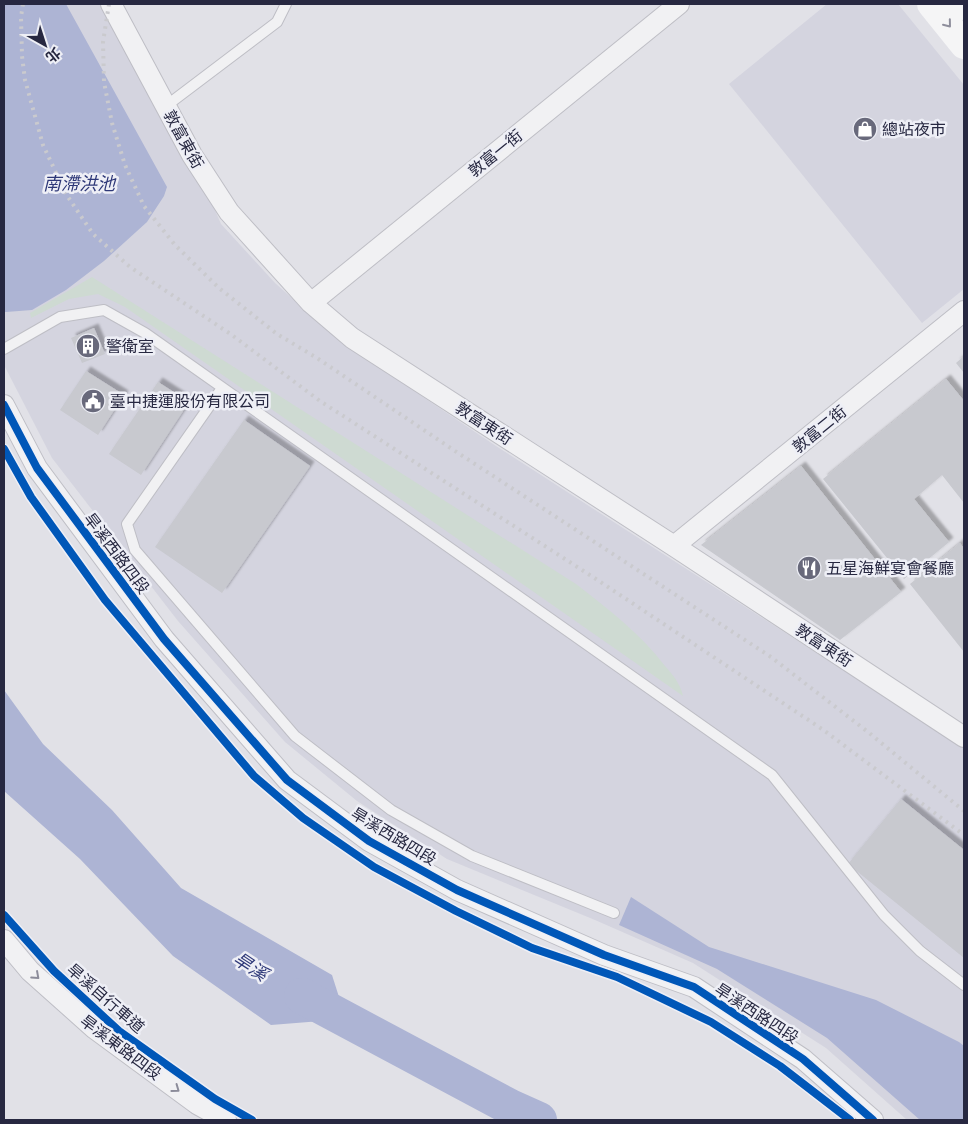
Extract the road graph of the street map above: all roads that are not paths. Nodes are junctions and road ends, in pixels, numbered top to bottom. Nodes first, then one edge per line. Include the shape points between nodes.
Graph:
1 (111, 4) edge
2 (286, 4) edge
3 (680, 4) edge
4 (931, 4) edge
5 (964, 45) edge
6 (166, 106) junction
7 (311, 303) junction
8 (964, 311) edge
9 (4, 349) edge
10 (222, 388) junction
11 (4, 405) edge
12 (674, 546) junction
13 (964, 737) edge
14 (614, 913) dead end
15 (4, 940) edge
16 (964, 985) edge
17 (226, 1120) edge
18 (873, 1120) edge

1 - 6 street, 敦富東街
2 - 6 lane via 277,22
3 - 7 street, 敦富一街
4 -> 5 street
6 - 7 street, 敦富東街 via 192,155 230,212
7 - 12 street, 敦富東街 via 352,338
8 - 12 street, 敦富二街
9 - 10 lane via 60,317 104,310 145,333
10 - 14 lane via 127,524 135,550 295,736 391,810 472,856
10 - 16 lane via 772,775 884,915 920,951
11 - 18 street, 旱溪西路四段 via 37,468 164,639 287,780 369,841 458,890 604,955 694,987 803,1059
12 - 13 street, 敦富東街
15 -> 17 street, 旱溪東路四段 via 30,971 95,1029 197,1104

